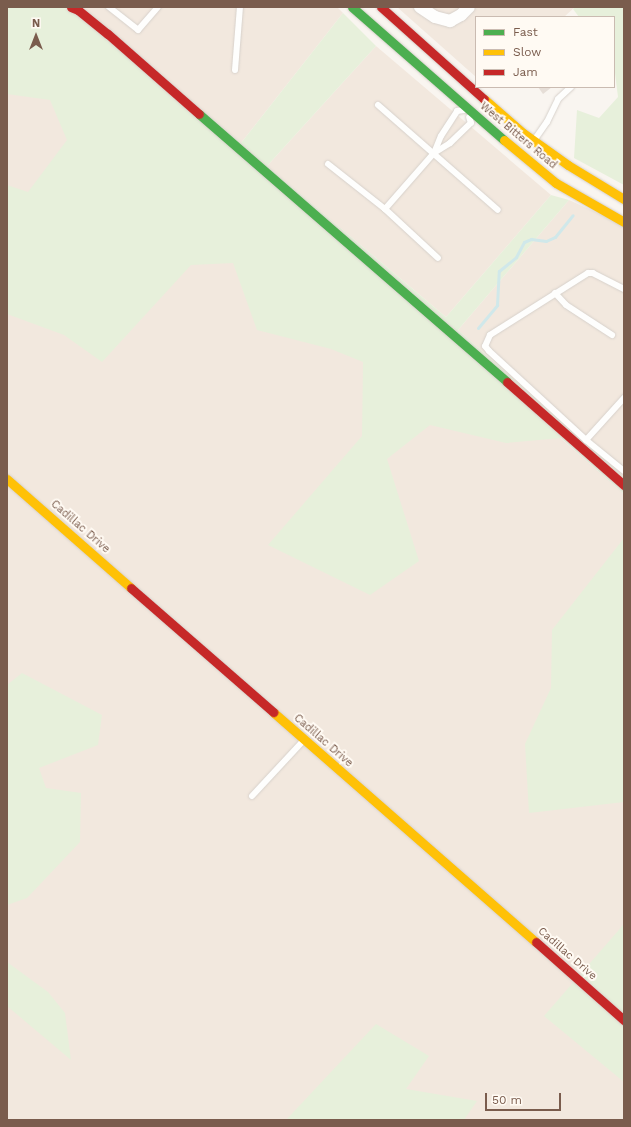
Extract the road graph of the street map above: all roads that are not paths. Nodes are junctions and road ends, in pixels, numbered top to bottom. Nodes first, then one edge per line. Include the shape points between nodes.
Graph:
1 (71, 7) edge
2 (109, 7) edge
3 (158, 7) edge
4 (240, 7) edge
5 (352, 7) edge
6 (381, 7) edge
7 (420, 7) edge
8 (469, 7) edge
9 (235, 70) dead end
10 (570, 88) edge
11 (480, 95) junction
12 (378, 105) dead end
13 (468, 110) junction
14 (534, 141) junction
15 (434, 153) junction
16 (328, 164) dead end
17 (624, 199) edge
18 (385, 209) junction
19 (498, 210) dead end
20 (624, 222) edge
21 (438, 258) dead end
22 (624, 289) edge
23 (555, 293) junction
24 (612, 335) dead end
25 (624, 398) edge
26 (586, 440) junction
27 (624, 471) edge
28 (7, 479) edge
29 (624, 485) edge
30 (304, 740) junction
31 (252, 796) dead end
32 (624, 1020) edge

1 - 29 street via 108,34
2 - 3 lane via 138,30
4 - 9 lane
5 - 13 street, West Bitters Road
6 - 11 street, West Bitters Road
7 - 8 street via 435,17 450,21
10 - 14 lane via 558,99
11 - 13 street
11 - 14 street, West Bitters Road
12 - 15 lane
13 - 15 lane via 457,111 441,136
13 - 15 lane via 471,123 450,143
13 - 20 street, West Bitters Road via 556,183
14 - 17 street, West Bitters Road via 568,166
15 - 18 lane
15 - 19 lane
16 - 18 lane
18 - 21 lane
22 - 23 lane via 588,272
23 - 24 lane via 566,305
23 - 26 lane via 490,335 485,346
25 - 26 lane
26 - 27 lane
28 - 30 street, Cadillac Drive
30 - 31 lane
30 - 32 street, Cadillac Drive

